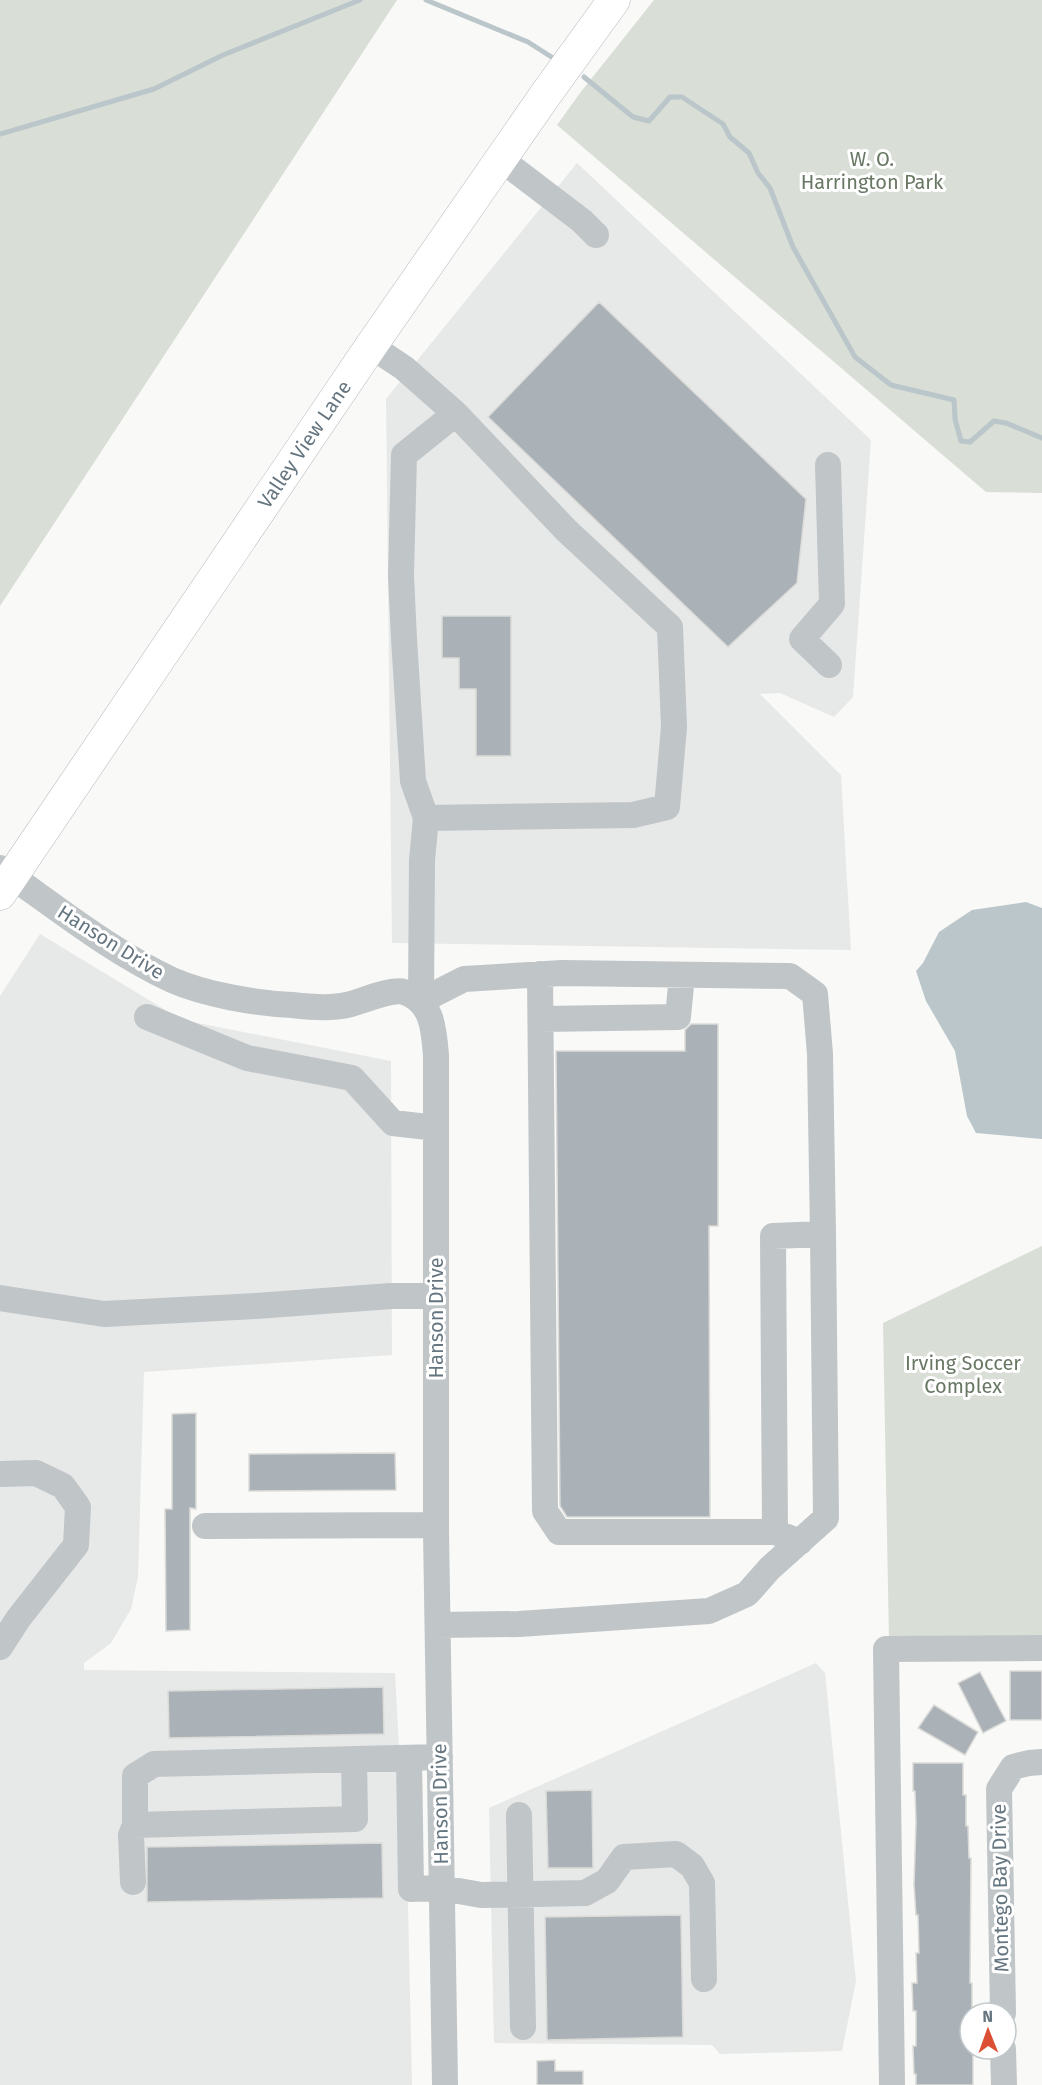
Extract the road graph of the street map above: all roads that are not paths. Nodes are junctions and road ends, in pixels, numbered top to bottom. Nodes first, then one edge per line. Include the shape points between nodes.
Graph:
1 (614, 0) edge
2 (502, 160) junction
3 (596, 235) dead end
4 (371, 346) junction
5 (455, 414) junction
6 (828, 465) dead end
7 (829, 665) dead end
8 (426, 818) junction
9 (4, 879) edge
10 (540, 974) junction
11 (682, 975) junction
12 (421, 1001) junction
13 (147, 1017) dead end
14 (541, 1019) junction
15 (436, 1128) junction
16 (824, 1234) junction
17 (436, 1296) junction
18 (0, 1298) edge
19 (0, 1474) edge
20 (436, 1525) junction
21 (205, 1526) dead end
22 (775, 1532) junction
23 (800, 1542) junction
24 (438, 1625) junction
25 (0, 1647) edge
26 (1042, 1648) edge
27 (440, 1757) junction
28 (409, 1758) junction
29 (354, 1759) junction
30 (1042, 1762) edge
31 (519, 1815) dead end
32 (135, 1825) junction
33 (133, 1882) dead end
34 (442, 1888) junction
35 (522, 1894) junction
36 (704, 1980) dead end
37 (1003, 2001) edge
38 (523, 2027) dead end
39 (1003, 2061) edge
40 (445, 2085) edge
41 (892, 2085) edge
42 (1004, 2085) edge

1 - 2 main road, Valley View Lane
2 - 3 street
2 - 4 main road, Valley View Lane
4 - 5 street via 404,368
4 - 9 main road, Valley View Lane
5 - 8 street via 404,455 404,639 413,781
5 - 8 street via 566,530 670,627 674,727 667,807 633,815
6 - 7 street via 832,604 802,639
8 - 12 street
9 - 12 street, Hanson Drive via 174,980 258,1003 345,1006 403,991
10 - 11 street
10 - 12 street via 464,979
10 - 14 street
11 - 14 street via 678,1017
11 - 16 street via 790,976 815,994
12 - 15 street, Hanson Drive via 433,1021
13 - 15 street via 247,1058 352,1078 393,1123
14 - 22 street via 545,1511 559,1532
15 - 17 street, Hanson Drive
16 - 22 street via 773,1236
16 - 23 street via 826,1518
17 - 18 street via 104,1314
17 - 20 street, Hanson Drive
19 - 25 street via 36,1473 63,1486 78,1508 76,1545
20 - 21 street
20 - 24 street, Hanson Drive
22 - 23 street
23 - 24 street via 747,1594 709,1611 519,1624
24 - 27 street, Hanson Drive
26 - 41 street via 886,1649
27 - 28 street
27 - 34 street, Hanson Drive
28 - 29 street
28 - 34 street via 411,1888
29 - 32 street via 154,1764 135,1776
29 - 32 street via 356,1819
30 - 37 street, Montego Bay Drive via 1013,1767 999,1789
31 - 35 street
32 - 33 street
34 - 35 street via 481,1895
34 - 40 street, Hanson Drive
35 - 36 street via 585,1893 607,1881 624,1857 676,1854 692,1866 702,1883
35 - 38 street
39 - 42 street

